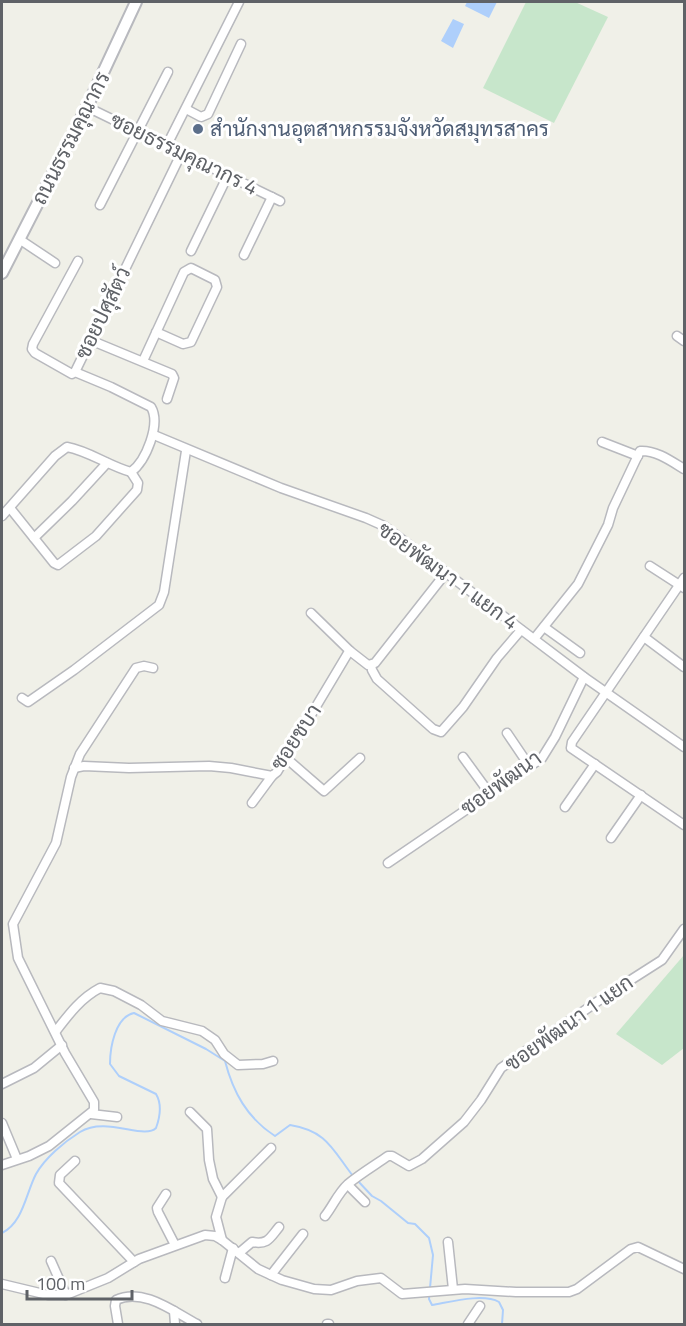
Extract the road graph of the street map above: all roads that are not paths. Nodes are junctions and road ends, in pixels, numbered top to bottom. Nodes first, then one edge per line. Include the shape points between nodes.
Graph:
1 (136, 2) edge
2 (239, 2) edge
3 (241, 44) dead end
4 (168, 72) dead end
5 (87, 107) junction
6 (186, 109) junction
7 (139, 131) junction
8 (167, 145) junction
9 (182, 152) junction
10 (228, 175) junction
11 (100, 206) dead end
12 (19, 239) junction
13 (190, 251) dead end
14 (244, 255) dead end
15 (78, 261) dead end
16 (55, 263) dead end
17 (2, 273) edge
18 (156, 332) junction
19 (90, 340) junction
20 (142, 361) junction
21 (75, 372) junction
22 (167, 399) dead end
23 (153, 435) junction
24 (602, 442) dead end
25 (186, 450) junction
26 (638, 456) junction
27 (107, 463) junction
28 (684, 469) edge
29 (131, 472) junction
30 (10, 508) junction
31 (2, 516) edge
32 (34, 538) junction
33 (650, 566) dead end
34 (445, 574) junction
35 (683, 583) edge
36 (312, 613) dead end
37 (544, 627) junction
38 (521, 630) junction
39 (644, 637) junction
40 (534, 639) junction
41 (350, 651) junction
42 (580, 653) dead end
43 (372, 665) junction
44 (684, 667) edge
45 (153, 668) dead end
46 (584, 677) junction
47 (606, 692) junction
48 (22, 698) dead end
49 (507, 733) dead end
50 (684, 747) edge
51 (463, 757) dead end
52 (286, 758) junction
53 (360, 758) dead end
54 (595, 764) junction
55 (74, 767) junction
56 (530, 767) junction
57 (272, 776) junction
58 (490, 794) junction
59 (641, 795) junction
60 (252, 803) dead end
61 (565, 807) dead end
62 (684, 825) edge
63 (612, 838) dead end
64 (388, 863) dead end
65 (684, 929) edge
66 (56, 1031) junction
67 (62, 1045) junction
68 (273, 1061) dead end
69 (2, 1084) edge
70 (190, 1112) dead end
71 (91, 1114) junction
72 (117, 1117) dead end
73 (2, 1123) edge
74 (272, 1148) dead end
75 (17, 1159) junction
76 (75, 1161) dead end
77 (2, 1165) edge
78 (348, 1185) junction
79 (166, 1194) dead end
80 (222, 1197) junction
81 (365, 1202) dead end
82 (325, 1216) dead end
83 (279, 1227) dead end
84 (303, 1234) dead end
85 (222, 1240) junction
86 (448, 1242) dead end
87 (175, 1245) junction
88 (236, 1250) junction
89 (51, 1262) dead end
90 (134, 1262) junction
91 (684, 1269) edge
92 (271, 1275) junction
93 (225, 1278) dead end
94 (2, 1284) edge
95 (453, 1289) junction
96 (60, 1295) junction
97 (480, 1306) dead end
98 (174, 1311) junction
99 (118, 1324) edge
100 (176, 1324) edge
101 (197, 1324) edge
102 (468, 1324) edge

1 - 5 street, ถนนธรรมคุณากร
2 - 6 street
3 - 6 street via 208,114 201,117
4 - 7 street
5 - 7 street, ซอยธรรมคุณากร 4
5 - 12 street, ถนนธรรมคุณากร
6 - 8 street
7 - 8 street, ซอยธรรมคุณากร 4
7 - 11 street
8 - 9 street, ซอยธรรมคุณากร 4
9 - 10 street, ซอยธรรมคุณากร 4
9 - 19 street, ซอยปศุสัตว์
10 - 13 street
10 - 14 street, ซอยธรรมคุณากร 4 via 276,199
12 - 16 street
12 - 17 street, ถนนธรรมคุณากร
15 - 21 street, ซอยปศุสัตว์ via 32,349 68,373
18 - 18 street via 183,344 191,342 217,287 215,280 188,268
18 - 20 street
19 - 20 street
19 - 21 street, ซอยปศุสัตว์
20 - 22 street via 172,374
21 - 23 street via 152,408 156,421
23 - 25 street, ซอยพัฒนา 1 แยก 4
23 - 29 street
24 - 26 street
25 - 34 street, ซอยพัฒนา 1 แยก 4 via 375,522
25 - 48 street via 159,605 28,702
26 - 28 street via 640,451 649,451
26 - 37 street via 578,584
27 - 29 street
27 - 30 street via 67,447
27 - 32 street
29 - 32 street via 138,483 137,490 96,536 62,563 54,563
30 - 31 street
30 - 32 street
33 - 35 street
34 - 38 street, ซอยพัฒนา 1 แยก 4
34 - 43 street
35 - 39 street
36 - 41 street
37 - 40 street
37 - 42 street
38 - 40 street, ซอยพัฒนา 1 แยก 4
38 - 43 street via 441,732 377,679
39 - 44 street
39 - 47 street
40 - 46 street, ซอยพัฒนา 1 แยก 4
41 - 43 street
41 - 52 street, ซอยชบา
45 - 55 street via 136,668
46 - 47 street, ซอยพัฒนา 1 แยก 4
46 - 56 street, ซอยพัฒนา via 549,748
47 - 50 street, ซอยพัฒนา 1 แยก 4
47 - 54 street via 571,748
49 - 56 street
51 - 58 street
52 - 53 street via 324,791
52 - 57 street, ซอยชบา
54 - 59 street
54 - 61 street
55 - 57 street, ซอยชบา via 209,766
55 - 66 street via 56,843 13,924 18,958
56 - 58 street, ซอยพัฒนา
57 - 60 street
58 - 64 street, ซอยพัฒนา
59 - 62 street
59 - 63 street
65 - 78 street, ซอยพัฒนา 1 แยก via 662,960 501,1068 464,1122 422,1159 409,1166 388,1156
66 - 67 street
66 - 68 street via 88,994 100,988 141,1005 162,1021 202,1031 238,1065
67 - 69 street via 34,1068
67 - 71 street via 94,1102
70 - 80 street via 207,1129 208,1160
71 - 72 street
71 - 75 street via 49,1146
73 - 75 street
74 - 80 street
75 - 77 street
76 - 90 street via 60,1176 59,1183
78 - 81 street
78 - 82 street, ซอยพัฒนา 1 แยก
79 - 87 street via 158,1212
80 - 85 street via 216,1217
83 - 88 street via 264,1244 252,1242
84 - 92 street
85 - 87 street via 205,1235
85 - 88 street
86 - 95 street
87 - 90 street
88 - 92 street via 250,1264
88 - 93 street
89 - 96 street
90 - 96 street via 108,1278
91 - 95 street via 638,1247 569,1292
92 - 95 street via 324,1290 381,1278 402,1294
94 - 96 street
97 - 102 street
98 - 99 street via 145,1298 125,1296 116,1300
98 - 100 street
98 - 101 street

